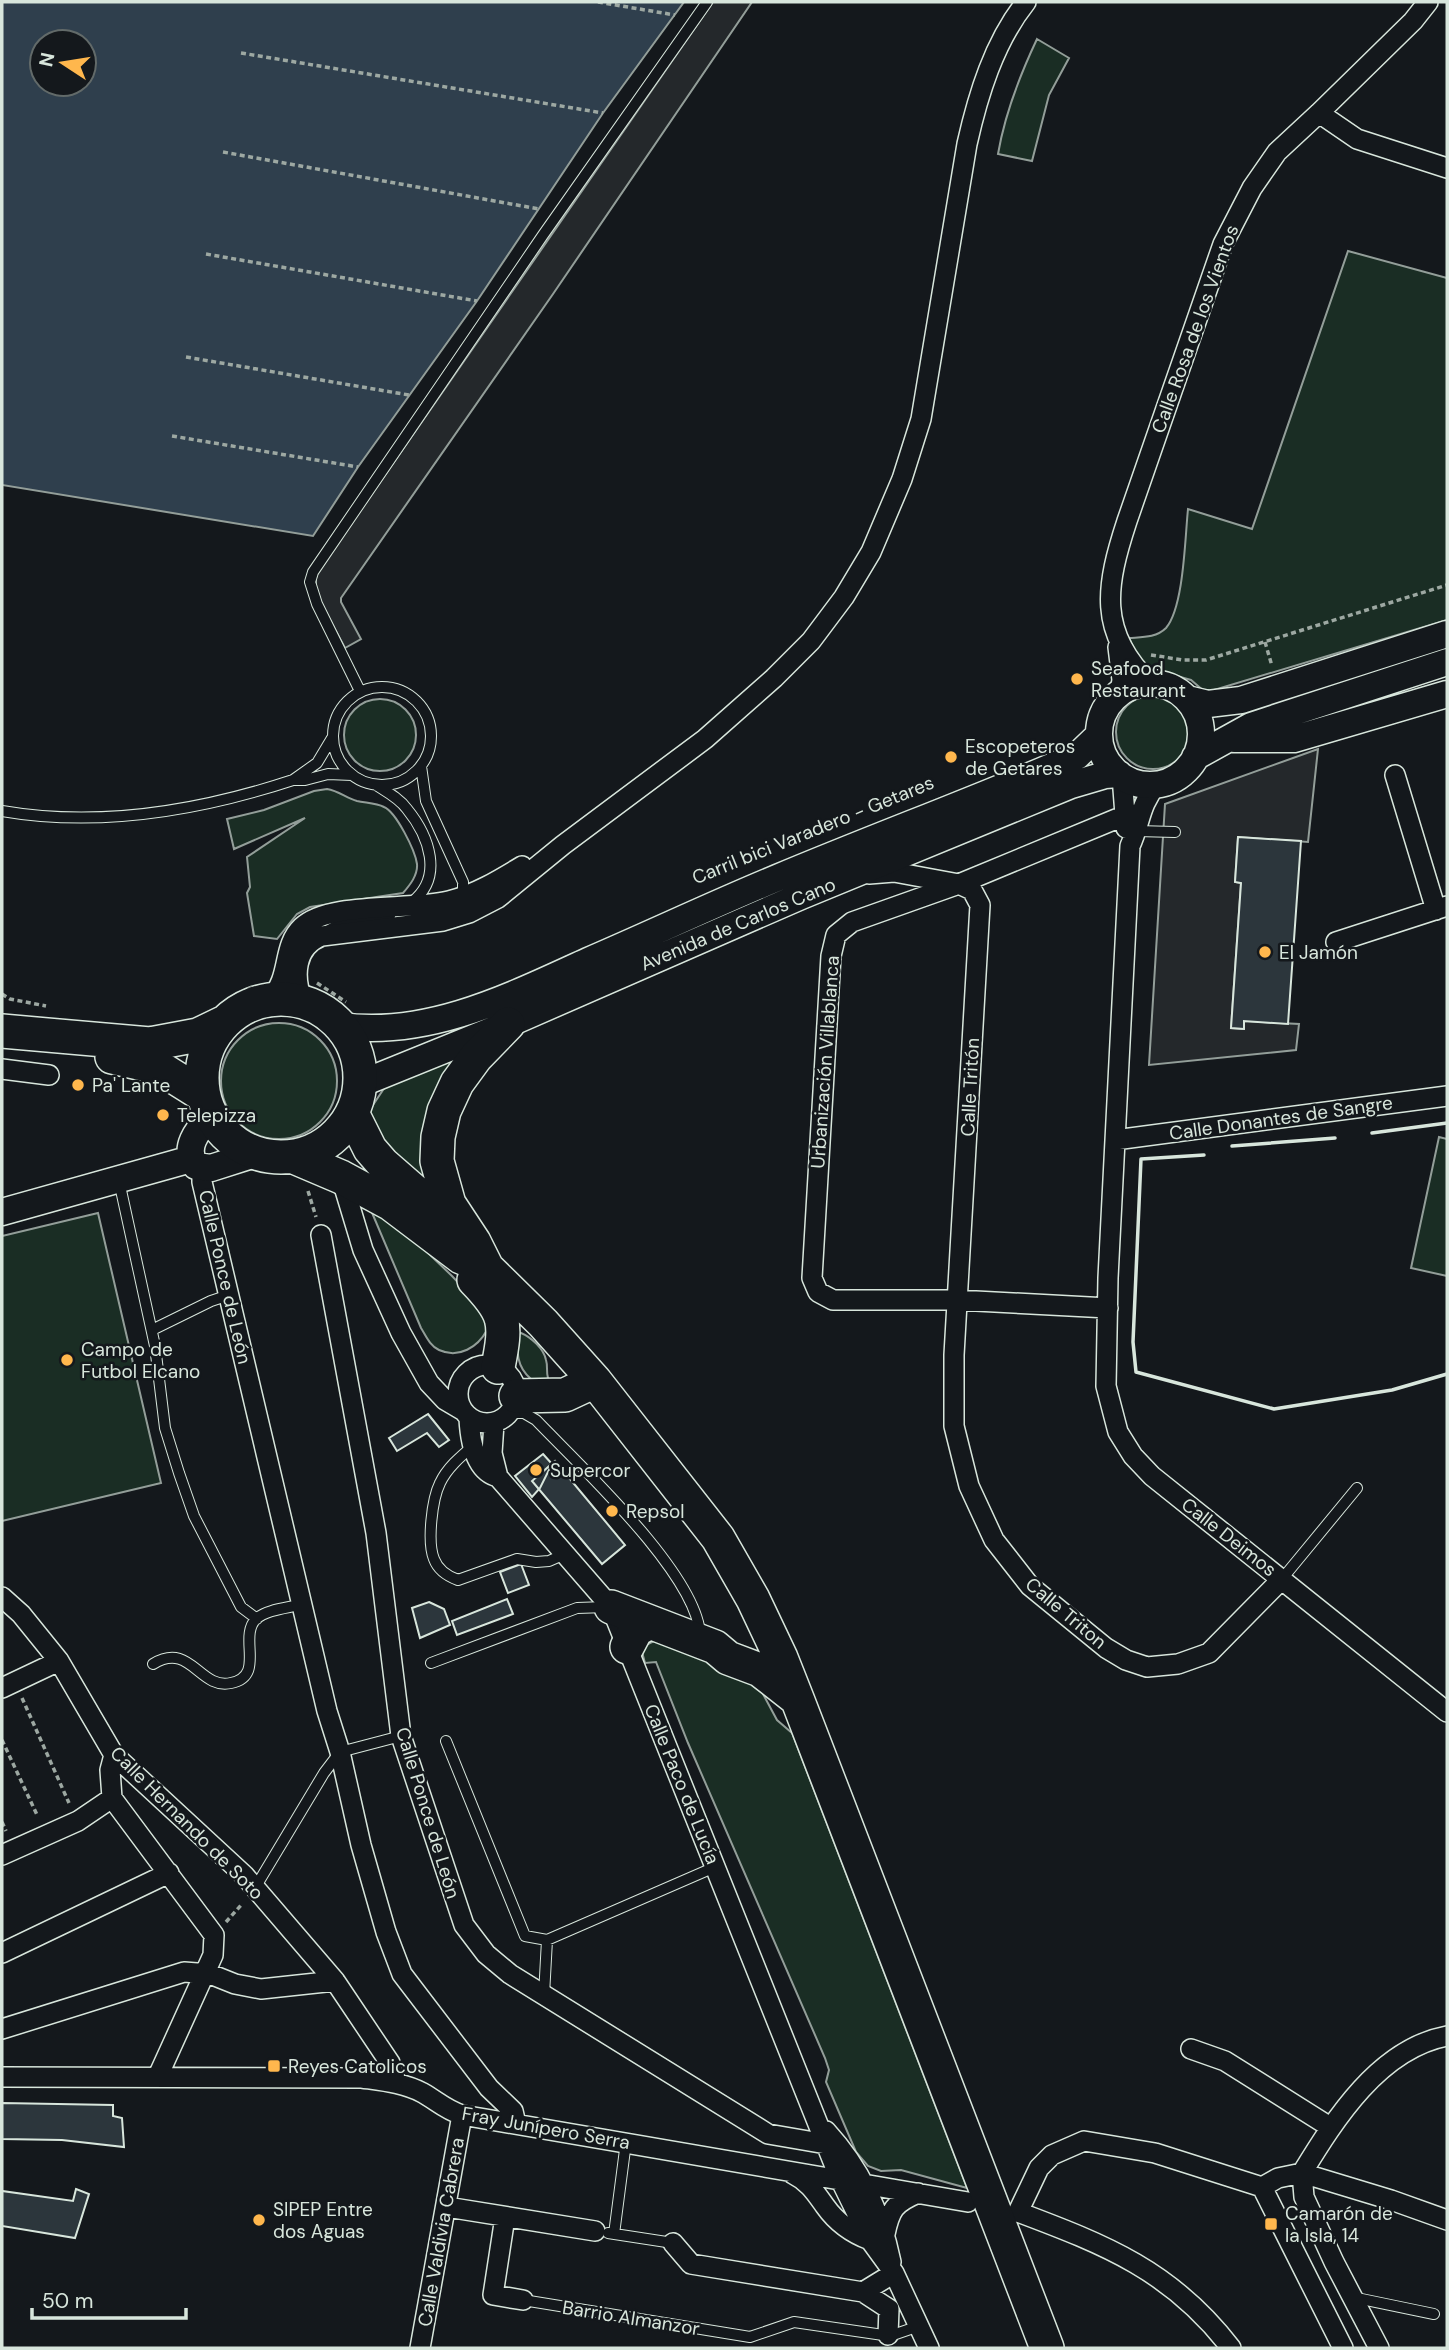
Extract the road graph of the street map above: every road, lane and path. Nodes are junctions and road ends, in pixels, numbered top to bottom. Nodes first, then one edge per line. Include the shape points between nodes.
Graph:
1 (597, 2) edge
2 (708, 2) edge
3 (1429, 2) edge
4 (1023, 4) edge
5 (676, 15) dead end
6 (241, 52) dead end
7 (603, 113) dead end
8 (1319, 113) junction
9 (223, 152) dead end
10 (1447, 168) edge
11 (538, 209) dead end
12 (206, 254) dead end
13 (477, 301) dead end
14 (186, 357) dead end
15 (409, 394) dead end
16 (172, 436) dead end
17 (358, 467) dead end
18 (1447, 585) edge
19 (1447, 634) edge
20 (1125, 662) junction
21 (1447, 662) edge
22 (1150, 683) junction
23 (360, 691) junction
24 (1120, 692) junction
25 (1447, 694) edge
26 (1187, 699) junction
27 (1094, 727) junction
28 (332, 736) junction
29 (1229, 739) junction
30 (1195, 757) junction
31 (421, 766) junction
32 (352, 775) junction
33 (1120, 775) junction
34 (1395, 775) dead end
35 (293, 780) junction
36 (1157, 784) junction
37 (375, 785) junction
38 (2, 811) edge
39 (1133, 827) junction
40 (1175, 832) dead end
41 (564, 845) junction
42 (852, 875) junction
43 (959, 884) junction
44 (465, 895) junction
45 (404, 906) junction
46 (1441, 908) edge
47 (321, 936) junction
48 (1336, 942) dead end
49 (285, 987) junction
50 (2, 994) edge
51 (49, 1007) dead end
52 (227, 1011) junction
53 (2, 1012) edge
54 (346, 1016) junction
55 (508, 1024) junction
56 (2, 1031) edge
57 (114, 1043) junction
58 (2, 1045) edge
59 (2, 1069) edge
60 (49, 1075) dead end
61 (1447, 1096) edge
62 (356, 1099) junction
63 (207, 1105) junction
64 (1115, 1140) junction
65 (255, 1154) junction
66 (294, 1157) junction
67 (196, 1164) junction
68 (341, 1177) junction
69 (119, 1180) junction
70 (2, 1212) edge
71 (321, 1235) joint
72 (474, 1256) junction
73 (229, 1295) junction
74 (957, 1300) junction
75 (1108, 1307) junction
76 (152, 1330) junction
77 (498, 1367) junction
78 (595, 1381) junction
79 (506, 1411) junction
80 (465, 1414) junction
81 (472, 1446) junction
82 (498, 1477) junction
83 (1357, 1488) dead end
84 (565, 1553) junction
85 (1282, 1579) junction
86 (2, 1597) edge
87 (753, 1599) junction
88 (303, 1604) junction
89 (611, 1607) junction
90 (257, 1619) junction
91 (650, 1622) junction
92 (708, 1645) junction
93 (627, 1647) junction
94 (59, 1661) junction
95 (431, 1662) dead end
96 (153, 1664) dead end
97 (8, 1684) edge
98 (798, 1700) junction
99 (1447, 1712) edge
100 (401, 1736) junction
101 (2, 1740) edge
102 (446, 1741) dead end
103 (340, 1752) junction
104 (114, 1755) junction
105 (112, 1798) junction
106 (78, 1821) junction
107 (47, 1835) junction
108 (2, 1855) edge
109 (715, 1867) junction
110 (169, 1873) junction
111 (255, 1889) junction
112 (215, 1935) junction
113 (547, 1940) junction
114 (2, 1953) edge
115 (204, 1974) junction
116 (335, 1981) junction
117 (544, 1996) junction
118 (2, 2029) edge
119 (1447, 2036) edge
120 (1191, 2049) dead end
121 (158, 2076) junction
122 (2, 2077) edge
123 (396, 2082) junction
124 (462, 2115) junction
125 (817, 2122) junction
126 (516, 2124) junction
127 (1330, 2127) junction
128 (626, 2142) junction
129 (825, 2144) junction
130 (783, 2169) junction
131 (1302, 2173) junction
132 (840, 2179) junction
133 (863, 2183) junction
134 (1262, 2187) junction
135 (918, 2193) junction
136 (968, 2202) dead end
137 (447, 2207) junction
138 (505, 2217) junction
139 (1447, 2220) edge
140 (605, 2232) junction
141 (878, 2237) junction
142 (673, 2243) joint
143 (894, 2273) junction
144 (863, 2292) junction
145 (1352, 2297) junction
146 (523, 2300) joint
147 (1434, 2314) dead end
148 (919, 2326) junction
149 (888, 2335) junction
150 (420, 2348) edge
151 (929, 2348) edge
152 (1047, 2348) edge
153 (1231, 2348) edge
154 (1343, 2348) edge
155 (1379, 2348) edge

1 - 5 path
2 - 23 lane via 313,572 310,582 317,604
3 - 8 street, Calle Rosa de los Vientos
4 - 41 street via 991,63 975,108 921,419 871,552 811,641 774,678 705,739
6 - 7 path
8 - 10 street via 1357,139
8 - 20 street, Calle Rosa de los Vientos via 1277,152 1223,244 1114,566 1112,621
9 - 11 path
12 - 13 path
14 - 15 path
16 - 17 path
18 - 20 path via 1206,660 1136,652
19 - 26 street via 1241,700 1208,704
20 - 22 street, Calle Rosa de los Vientos
20 - 24 street
20 - 27 path via 1111,673 1093,707
21 - 29 street via 1251,726
22 - 24 street
22 - 26 street via 1167,685
23 - 28 lane via 337,714
23 - 31 lane via 384,686 416,700 432,732
24 - 27 street
25 - 29 street via 1294,739
26 - 30 street via 1199,720
27 - 33 street via 1105,758
27 - 54 street, Avenida de Carlos Cano via 1077,756 776,878 520,992 464,1013 410,1026 361,1029
28 - 32 lane via 338,758
28 - 35 lane via 317,763
29 - 30 street
30 - 36 street via 1179,775
31 - 37 lane via 401,782
31 - 44 lane via 426,801
32 - 35 lane
32 - 37 lane
33 - 36 street via 1144,785
33 - 39 street, Calle Deimos
33 - 42 street, Avenida de Carlos Cano via 1071,785
34 - 46 street
35 - 38 lane via 164,813 97,818
36 - 39 street
37 - 45 lane via 407,808 431,856 426,889
39 - 40 lane
39 - 43 street, Urbanización Villablanca via 1116,819
39 - 64 street, Calle Deimos
41 - 44 street
41 - 47 street via 498,898 469,913 420,925
42 - 43 street via 894,872
42 - 55 street, Avenida de Carlos Cano
43 - 74 street, Calle Tritón via 972,890 980,905
43 - 74 street, Urbanización Villablanca via 852,922 836,935 832,945 812,1278 818,1293 833,1300
44 - 45 street
44 - 47 lane via 440,910 343,922
45 - 49 street via 333,912 302,927 293,939
46 - 48 street
47 - 49 street via 305,947
49 - 52 path
49 - 52 highway
49 - 54 highway via 323,1011
49 - 54 path via 314,981
50 - 51 path
52 - 57 highway via 198,1035 177,1041
52 - 63 highway via 203,1064
53 - 57 highway
54 - 62 highway via 356,1053
55 - 62 street, Avenida de Carlos Cano
55 - 72 highway via 457,1083 438,1138 442,1184
56 - 57 highway
58 - 63 highway via 143,1063 179,1078
59 - 60 street
61 - 64 street, Calle Donantes de Sangre
62 - 66 highway via 342,1129 328,1142
62 - 72 highway via 370,1149
63 - 65 highway via 229,1139
63 - 67 street via 189,1151
64 - 75 street, Calle Deimos
65 - 66 highway
65 - 67 street via 211,1168
66 - 68 highway
66 - 71 path
67 - 69 street
67 - 73 street, Calle Ponce de León
68 - 72 highway
68 - 80 street via 363,1250 401,1333 429,1383
69 - 70 street
69 - 76 lane
71 - 100 street, Calle Ponce de León via 376,1533
72 - 77 highway via 465,1270 501,1311
72 - 78 highway
73 - 76 lane
73 - 88 street, Calle Ponce de León
74 - 75 street, Urbanización Villablanca
74 - 85 street, Calle Triton via 954,1426 965,1474 994,1540 1030,1586 1106,1648 1147,1667 1178,1664 1209,1653
75 - 85 street, Calle Deimos via 1106,1386 1118,1432 1133,1456
76 - 90 lane via 165,1427 194,1516 241,1607
77 - 79 street via 516,1387
77 - 80 street via 480,1366 464,1375 458,1392
78 - 79 highway via 565,1395
78 - 87 highway via 718,1538
79 - 80 street via 485,1424
79 - 82 street via 492,1453
79 - 92 lane via 536,1420 657,1548 696,1610
80 - 81 street, Calle Paco de Lucía
81 - 82 street, Calle Paco de Lucía via 483,1469
81 - 84 lane via 451,1466 433,1500 432,1549 440,1569 458,1580 517,1559 548,1561
82 - 84 street, Calle Paco de Lucía
83 - 85 lane
84 - 89 street, Calle Paco de Lucía
85 - 99 street, Calle Deimos
86 - 94 street, Calle Hernando de Soto
87 - 92 highway via 753,1629 744,1640
87 - 98 highway
88 - 90 lane
88 - 103 street, Calle Ponce de León
89 - 91 highway
89 - 93 street, Calle Paco de Lucía
89 - 95 lane via 577,1608
90 - 96 lane via 250,1632 250,1664 239,1680 214,1681 180,1658
91 - 92 highway
91 - 93 highway via 636,1630
92 - 98 highway via 760,1670
93 - 109 street, Calle Paco de Lucía
94 - 97 street
94 - 104 street, Calle Hernando de Soto
97 - 106 path
98 - 152 highway
100 - 103 lane
100 - 117 street, Calle Ponce de León via 464,1925 486,1954
101 - 107 path
102 - 113 lane via 525,1936
103 - 111 lane
103 - 126 street, Calle Ponce de León via 361,1845 402,1974 489,2088 513,2111
104 - 105 street
104 - 111 street, Calle Hernando de Soto
105 - 106 street
105 - 110 street
106 - 107 street
107 - 108 street
109 - 113 lane
109 - 125 street, Calle Paco de Lucía
110 - 112 street
110 - 114 street
111 - 112 path
111 - 116 street, Calle Hernando de Soto
112 - 115 street via 213,1955
113 - 117 lane
115 - 116 street via 261,1989
115 - 118 street via 184,1972
115 - 121 street
116 - 123 street, Calle Hernando de Soto via 390,2063
117 - 129 street, Calle Ponce de León via 768,2134
119 - 127 street via 1393,2060
120 - 127 street via 1225,2061
121 - 122 street, Fray Junípero Serra
121 - 123 street, Fray Junípero Serra
123 - 124 street, Fray Junípero Serra
124 - 126 street, Fray Junípero Serra
124 - 137 street, Calle Valdivia Cabrera
125 - 129 street, Calle Paco de Lucía
125 - 133 street, Calle Paco de Lucía
126 - 128 street, Fray Junípero Serra
127 - 131 street
128 - 130 street, Fray Junípero Serra
128 - 140 lane
129 - 132 street, Calle Paco de Lucía
130 - 132 street, Fray Junípero Serra
130 - 141 street via 806,2180 853,2234
131 - 134 street
131 - 139 street
131 - 145 street via 1304,2197
132 - 133 street, Fray Junípero Serra
132 - 141 street, Calle Paco de Lucía
133 - 135 street, Fray Junípero Serra
133 - 141 street, Calle Paco de Lucía
134 - 153 street via 1155,2153 1084,2141 1052,2155 1039,2168 1018,2212 1090,2239 1143,2267 1201,2313
134 - 154 street
135 - 136 street, Fray Junípero Serra
135 - 141 street via 890,2212
137 - 138 street
137 - 150 street, Calle Valdivia Cabrera
138 - 140 street
138 - 146 street, Barrio Almanzor via 493,2295
140 - 142 lane
141 - 143 street, Calle Paco de Lucía
142 - 144 street via 691,2264
143 - 144 street
143 - 148 street, Calle Paco de Lucía
144 - 149 street via 889,2309
145 - 147 lane
145 - 155 street
146 - 149 lane, Barrio Almanzor via 750,2337 794,2322
148 - 149 lane, Barrio Almanzor
148 - 151 street, Calle Paco de Lucía

